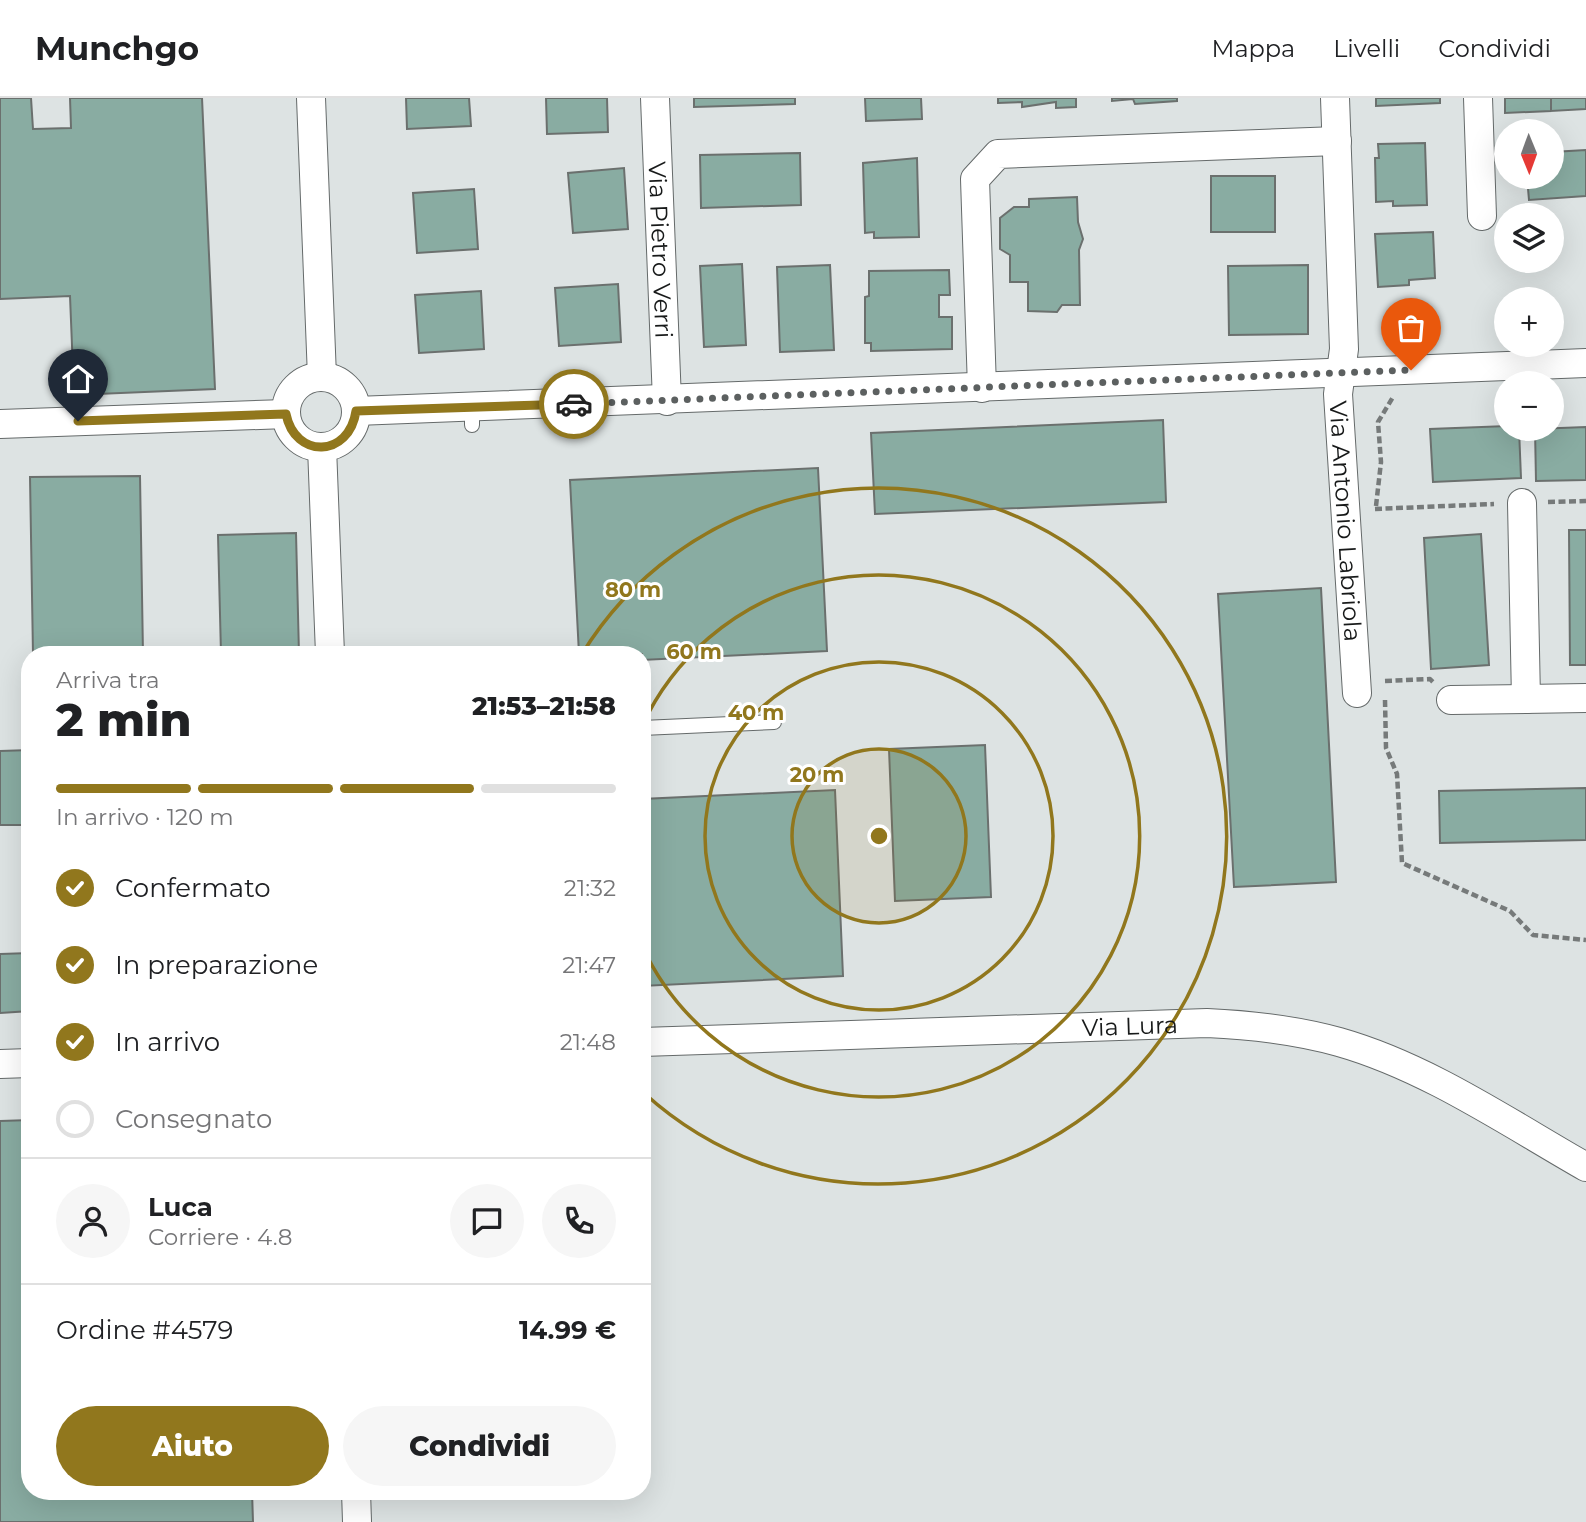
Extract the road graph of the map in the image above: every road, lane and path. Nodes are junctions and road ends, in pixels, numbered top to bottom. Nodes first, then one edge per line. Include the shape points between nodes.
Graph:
1 (311, 98) edge
2 (655, 98) edge
3 (1335, 98) edge
4 (1478, 98) edge
5 (1337, 141) junction
6 (1482, 216) dead end
7 (1586, 363) edge
8 (1342, 373) junction
9 (322, 377) junction
10 (982, 388) junction
11 (1395, 394) dead end
12 (667, 401) junction
13 (356, 411) junction
14 (286, 414) junction
15 (0, 424) edge
16 (322, 447) junction
17 (1586, 501) edge
18 (1522, 503) junction
19 (1375, 509) junction
20 (1376, 522) dead end
21 (330, 646) edge
22 (1384, 668) dead end
23 (1385, 681) junction
24 (1357, 693) dead end
25 (1586, 698) edge
26 (1526, 699) junction
27 (1451, 700) joint
28 (774, 722) dead end
29 (651, 728) edge
30 (1586, 940) edge
31 (651, 1042) edge
32 (21, 1063) edge
33 (0, 1064) edge
34 (1586, 1167) edge
35 (356, 1500) edge
36 (357, 1522) edge

1 - 9 street
2 - 12 street, Via Pietro Verri
3 - 5 street, Via Antonio Labriola
4 - 6 street
5 - 8 street, Via Antonio Labriola
5 - 10 street via 998,154 975,179
7 - 8 street
8 - 10 street
8 - 24 street, Via Antonio Labriola via 1338,394
9 - 13 street via 343,385 353,396
9 - 14 street via 300,383 287,402
10 - 12 street
11 - 19 path via 1378,422 1381,462
12 - 13 street via 472,416
13 - 16 street via 350,432
14 - 15 street
14 - 16 street via 293,434 311,446
16 - 21 street
17 - 18 path
18 - 19 path
18 - 26 street
19 - 20 path
22 - 23 path
23 - 27 path via 1430,679
23 - 30 path via 1386,748 1397,774 1402,863 1510,911 1533,935
25 - 26 street
26 - 27 street
28 - 29 lane
31 - 34 street, Via Lura via 1207,1023 1262,1026 1341,1043 1383,1058 1451,1090
32 - 33 street
35 - 36 street

